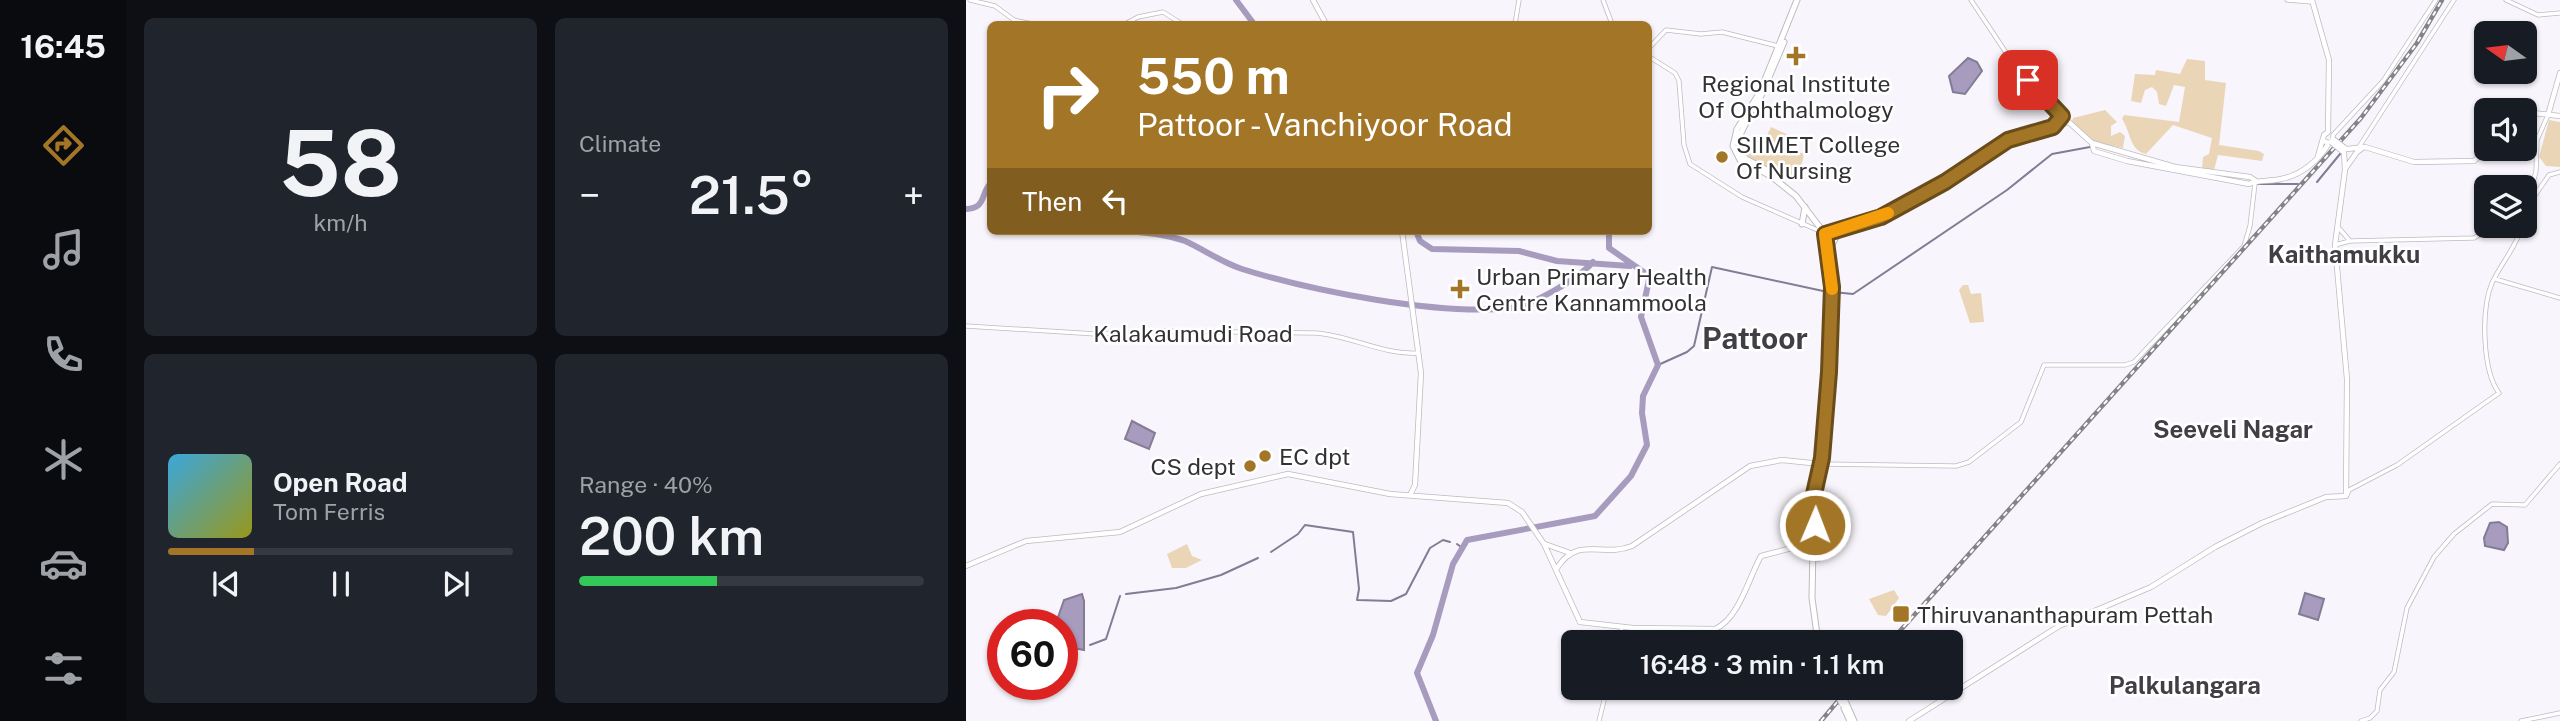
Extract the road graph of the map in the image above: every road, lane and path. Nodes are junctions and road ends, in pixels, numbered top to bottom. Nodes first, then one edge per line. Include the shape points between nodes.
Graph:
1 (970, 0) edge
2 (1313, 0) edge
3 (1519, 0) edge
4 (1602, 0) edge
5 (1799, 0) edge
6 (1971, 0) edge
7 (2287, 0) edge
8 (2436, 0) edge
9 (2454, 0) edge
10 (2506, 0) edge
11 (2312, 1) edge
12 (2560, 13) edge
13 (1018, 21) edge
14 (1131, 21) edge
15 (1177, 21) edge
16 (1324, 21) edge
17 (1516, 21) edge
18 (1611, 21) edge
19 (1652, 45) edge
20 (1780, 46) junction
21 (1652, 59) edge
22 (2560, 73) edge
23 (2537, 114) edge
24 (2548, 115) junction
25 (2062, 116) junction
26 (2560, 116) edge
27 (2066, 123) junction
28 (2053, 127) junction
29 (2329, 138) junction
30 (2092, 143) junction
31 (2357, 149) junction
32 (2345, 150) junction
33 (2474, 161) edge
34 (2350, 162) junction
35 (2344, 170) junction
36 (2560, 172) edge
37 (2535, 175) edge
38 (2255, 182) junction
39 (2537, 192) edge
40 (1805, 206) junction
41 (2336, 224) junction
42 (1805, 225) junction
43 (1841, 229) junction
44 (1827, 234) junction
45 (1402, 235) edge
46 (2474, 238) edge
47 (2518, 238) edge
48 (2350, 241) junction
49 (2335, 245) junction
50 (1831, 246) junction
51 (2494, 279) junction
52 (1833, 290) junction
53 (2560, 298) edge
54 (966, 326) edge
55 (1418, 353) junction
56 (1824, 464) junction
57 (2560, 464) edge
58 (1416, 483) junction
59 (1410, 494) junction
60 (1426, 495) junction
61 (2346, 496) junction
62 (1543, 542) junction
63 (1817, 542) junction
64 (1570, 553) junction
65 (966, 566) edge
66 (1557, 568) junction
67 (1622, 627) junction
68 (1621, 630) edge
69 (1817, 630) edge
70 (1604, 700) edge
71 (1842, 700) edge
72 (2560, 713) edge
73 (1599, 721) edge
74 (1852, 721) edge
75 (1909, 721) edge
76 (2361, 721) edge
77 (2521, 721) edge

1 - 13 street via 995,6
2 - 16 main road
3 - 17 street
4 - 18 street
5 - 20 main road
6 - 25 street via 2013,63
7 - 11 street
8 - 29 street via 2383,81
9 - 31 street
10 - 12 street via 2538,15
11 - 29 main road via 2329,60
14 - 15 street via 1163,12
19 - 20 street via 1662,32 1671,30 1722,32
20 - 40 main road via 1734,135 1734,151
20 - 44 main road via 1764,93 1740,132 1739,151 1798,193
21 - 42 street via 1675,73 1679,81 1690,164 1725,188
22 - 24 main road
23 - 24 main road
24 - 26 main road
24 - 37 street via 2537,140
25 - 27 main road
25 - 28 main road
27 - 28 main road
27 - 30 main road
28 - 43 main road via 2008,140 1881,217
29 - 32 main road, bridge
29 - 38 main road via 2315,163 2283,179
30 - 38 main road via 2175,167 2250,177
30 - 38 main road via 2094,151 2177,172
31 - 32 main road
31 - 33 main road via 2365,147 2414,162
31 - 34 main road
32 - 34 main road
32 - 35 main road
34 - 35 main road
35 - 41 main road
36 - 39 street via 2549,175
38 - 56 street via 2244,246 2134,362 2044,365 2021,422 1962,465
40 - 42 main road
40 - 44 main road
41 - 48 street
41 - 49 main road
42 - 44 street
43 - 44 main road
43 - 50 main road
44 - 50 main road
44 - 52 main road
45 - 55 main road
46 - 48 street
47 - 51 street
48 - 49 street
49 - 61 main road via 2347,379
50 - 52 main road
51 - 53 street
51 - 61 street via 2487,299 2485,332 2492,384 2499,393
52 - 56 main road via 1832,396
54 - 55 street, Kalakaumudi Road via 1096,334 1333,334 1394,352
55 - 58 main road via 1421,427
56 - 63 main road
56 - 64 main road via 1782,460 1750,466 1632,546
57 - 76 street via 2525,505 2492,504 2442,547 2407,608 2398,663 2381,690 2376,711
58 - 59 main road
58 - 60 main road
59 - 60 main road
59 - 65 main road via 1287,474 1201,494 1120,532 1026,541
60 - 62 main road via 1508,503
61 - 75 main road via 2326,497 2262,523 2151,587 2059,626
62 - 64 main road
62 - 66 main road
63 - 67 main road via 1761,556 1719,628
63 - 69 main road via 1812,598
64 - 66 main road
66 - 67 main road via 1577,620
67 - 68 street
70 - 73 street
71 - 74 main road, bridge
72 - 77 street

